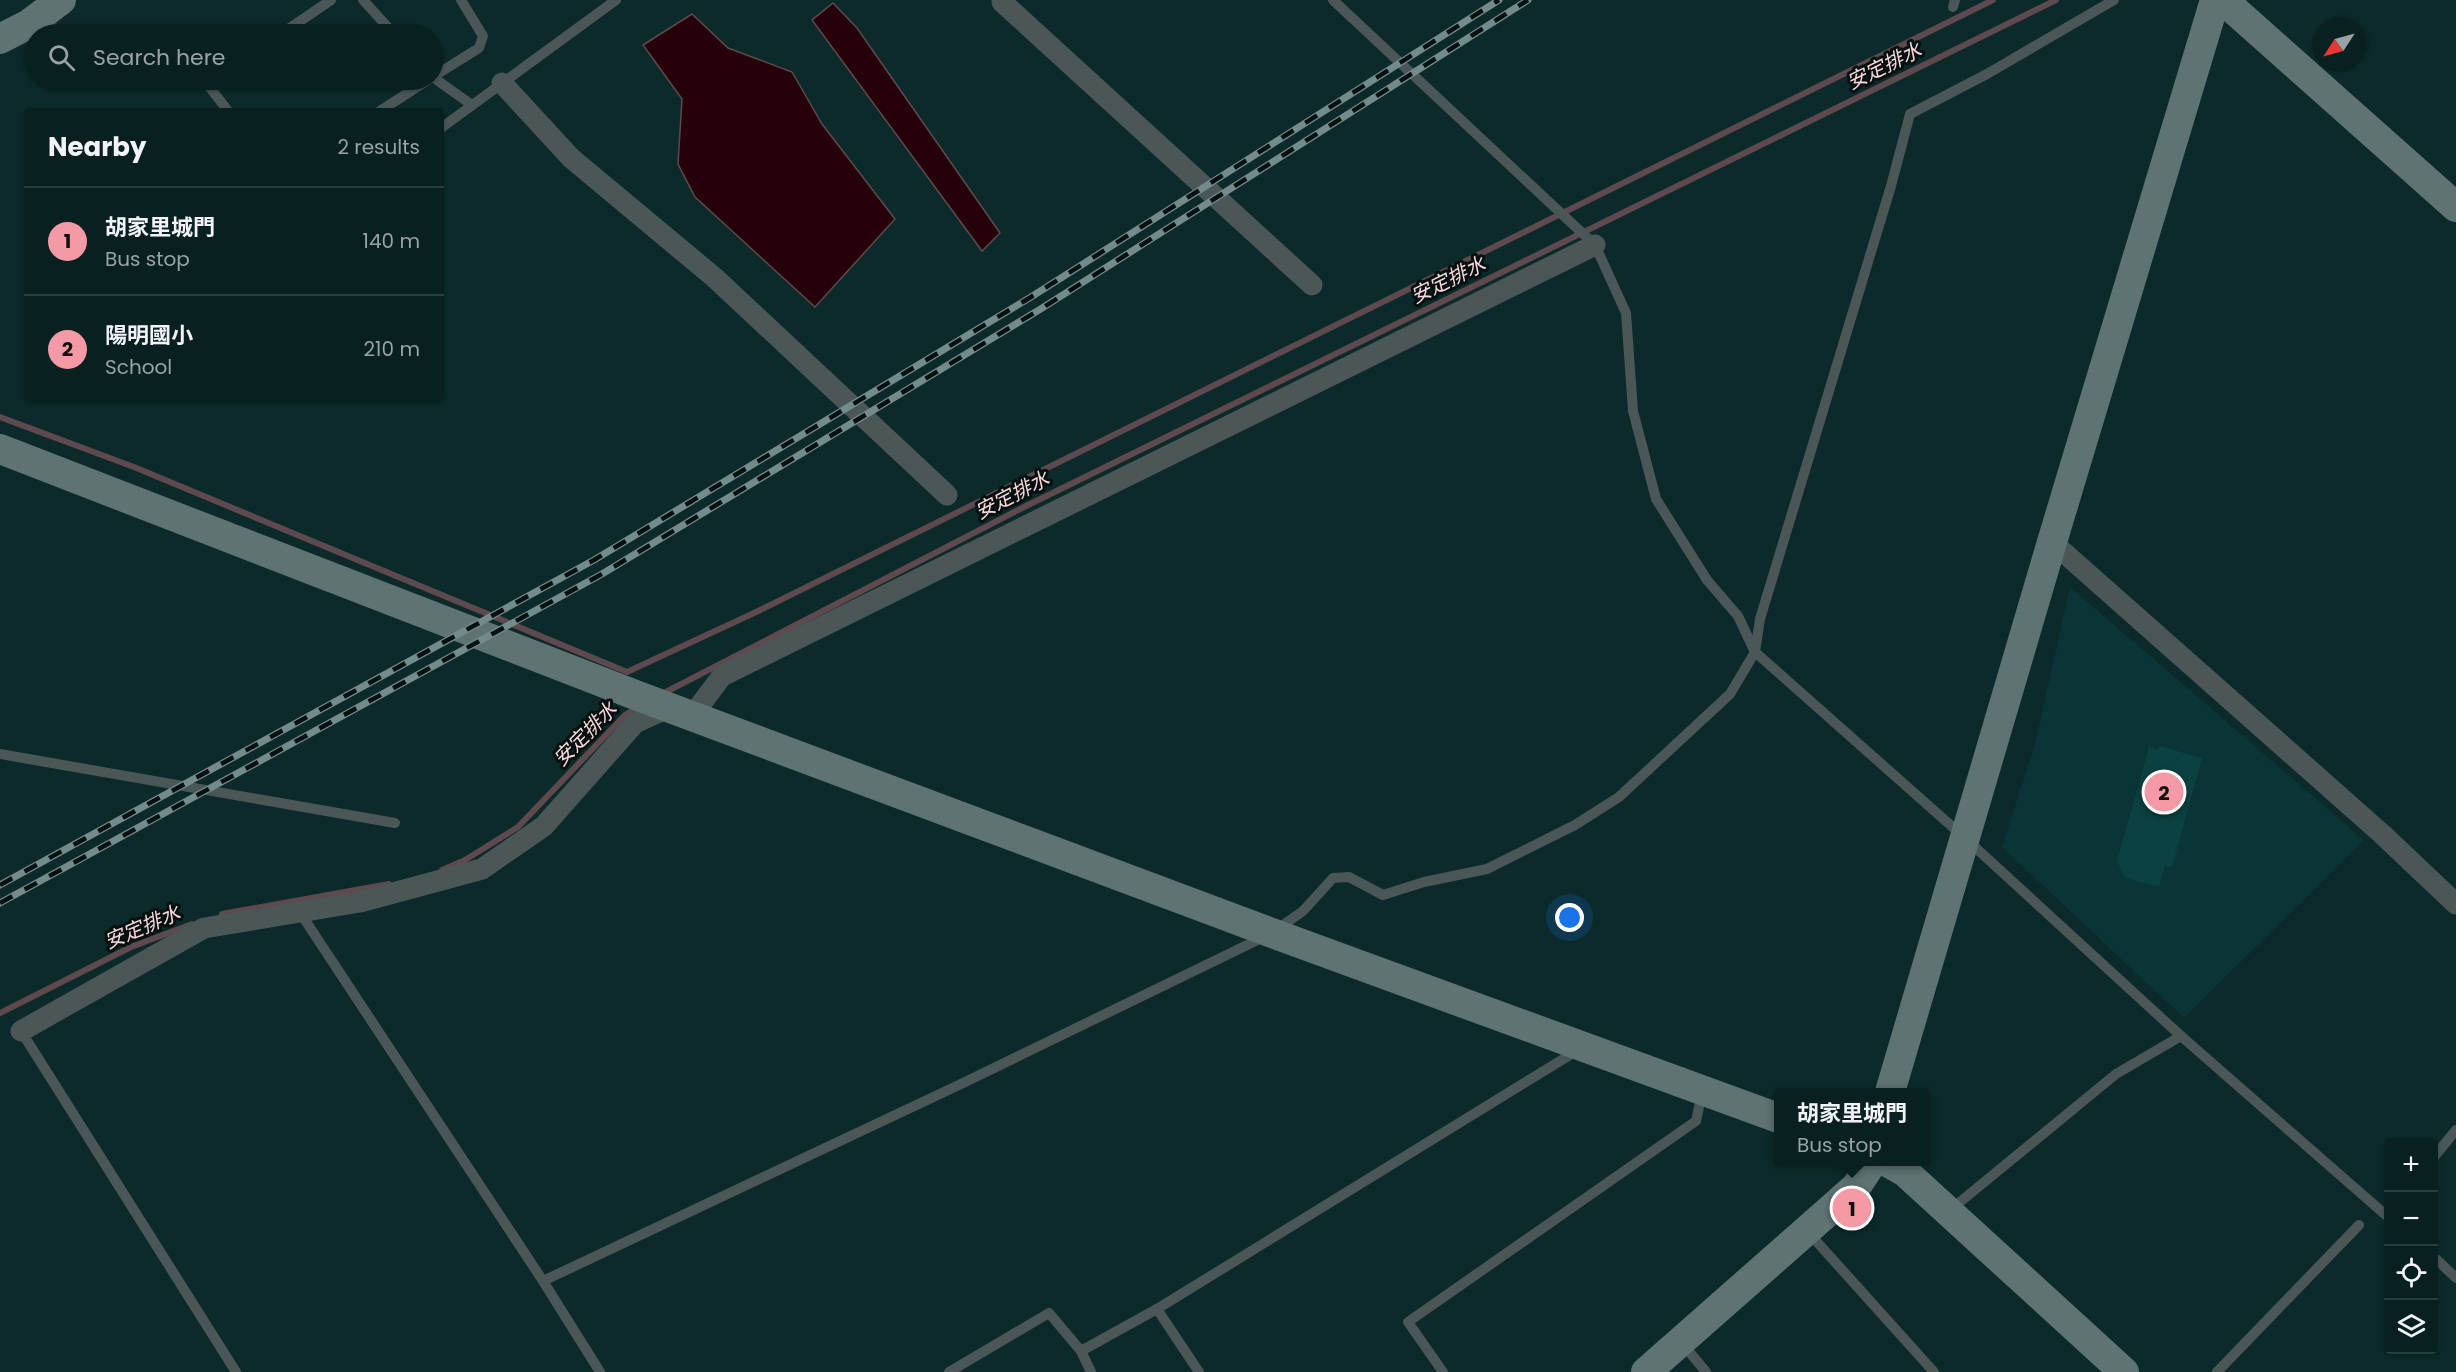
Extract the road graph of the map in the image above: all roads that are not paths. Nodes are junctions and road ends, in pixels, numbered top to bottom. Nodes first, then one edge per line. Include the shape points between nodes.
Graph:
1 (61, 0) edge
2 (331, 0) edge
3 (363, 0) edge
4 (461, 0) edge
5 (616, 0) edge
6 (1004, 0) edge
7 (1333, 0) edge
8 (2114, 0) edge
9 (2215, 0) edge
10 (2223, 0) edge
11 (29, 24) edge
12 (296, 24) edge
13 (385, 24) edge
14 (24, 27) edge
15 (0, 39) edge
16 (444, 70) edge
17 (502, 83) junction
18 (444, 84) edge
19 (215, 90) edge
20 (413, 90) edge
21 (472, 105) junction
22 (226, 108) edge
23 (385, 108) edge
24 (444, 126) edge
25 (2456, 207) edge
26 (1591, 241) junction
27 (1312, 285) dead end
28 (0, 449) edge
29 (947, 495) dead end
30 (2052, 542) junction
31 (1755, 652) junction
32 (665, 706) junction
33 (0, 754) edge
34 (395, 823) dead end
35 (1965, 838) junction
36 (2456, 904) edge
37 (299, 911) junction
38 (1272, 933) junction
39 (21, 1031) joint
40 (2181, 1036) junction
41 (1583, 1047) junction
42 (1891, 1088) edge
43 (1703, 1090) junction
44 (1774, 1116) edge
45 (2456, 1130) edge
46 (2438, 1151) edge
47 (1869, 1166) edge
48 (1895, 1166) edge
49 (2384, 1210) edge
50 (1949, 1211) junction
51 (2359, 1226) dead end
52 (1807, 1232) junction
53 (2438, 1262) edge
54 (2456, 1278) edge
55 (543, 1281) junction
56 (1156, 1309) junction
57 (1680, 1340) junction
58 (1081, 1351) junction
59 (236, 1372) edge
60 (600, 1372) edge
61 (949, 1372) edge
62 (1091, 1372) edge
63 (1199, 1372) edge
64 (1443, 1372) edge
65 (1646, 1372) edge
66 (1706, 1372) edge
67 (1934, 1372) edge
68 (2124, 1372) edge
69 (2217, 1372) edge

1 - 11 street
2 - 12 lane
3 - 13 lane
4 - 16 lane via 483,36 478,48
5 - 17 lane
6 - 27 street
7 - 26 lane
8 - 31 lane via 1910,114 1760,619
9 - 30 street
10 - 25 street
14 - 15 street
17 - 21 lane
17 - 29 street via 571,158 715,278
18 - 21 lane
19 - 22 lane
20 - 23 lane
21 - 24 lane
26 - 31 lane via 1626,313 1634,411 1656,498 1707,580 1738,616
26 - 32 street
28 - 32 street
30 - 35 street
30 - 36 street
31 - 35 lane
31 - 38 lane via 1730,693 1619,797 1575,825 1487,869 1383,895 1349,877 1333,878 1303,911
32 - 37 street via 635,723 544,826 482,869 360,902
32 - 38 street
33 - 34 lane
35 - 40 lane
35 - 42 street
37 - 39 street via 204,928
37 - 55 lane
38 - 41 street
38 - 55 lane
39 - 59 lane
40 - 49 lane
40 - 50 lane via 2116,1074
41 - 43 street
41 - 56 lane
43 - 44 street
43 - 64 lane via 1696,1120 1408,1322
45 - 46 lane
47 - 52 street via 1856,1187
48 - 50 street
50 - 68 street
51 - 69 lane
52 - 57 street
52 - 67 lane
53 - 54 lane
55 - 60 lane
56 - 58 lane
56 - 63 lane
57 - 65 street
57 - 66 lane
58 - 61 lane via 1049,1313
58 - 62 lane

